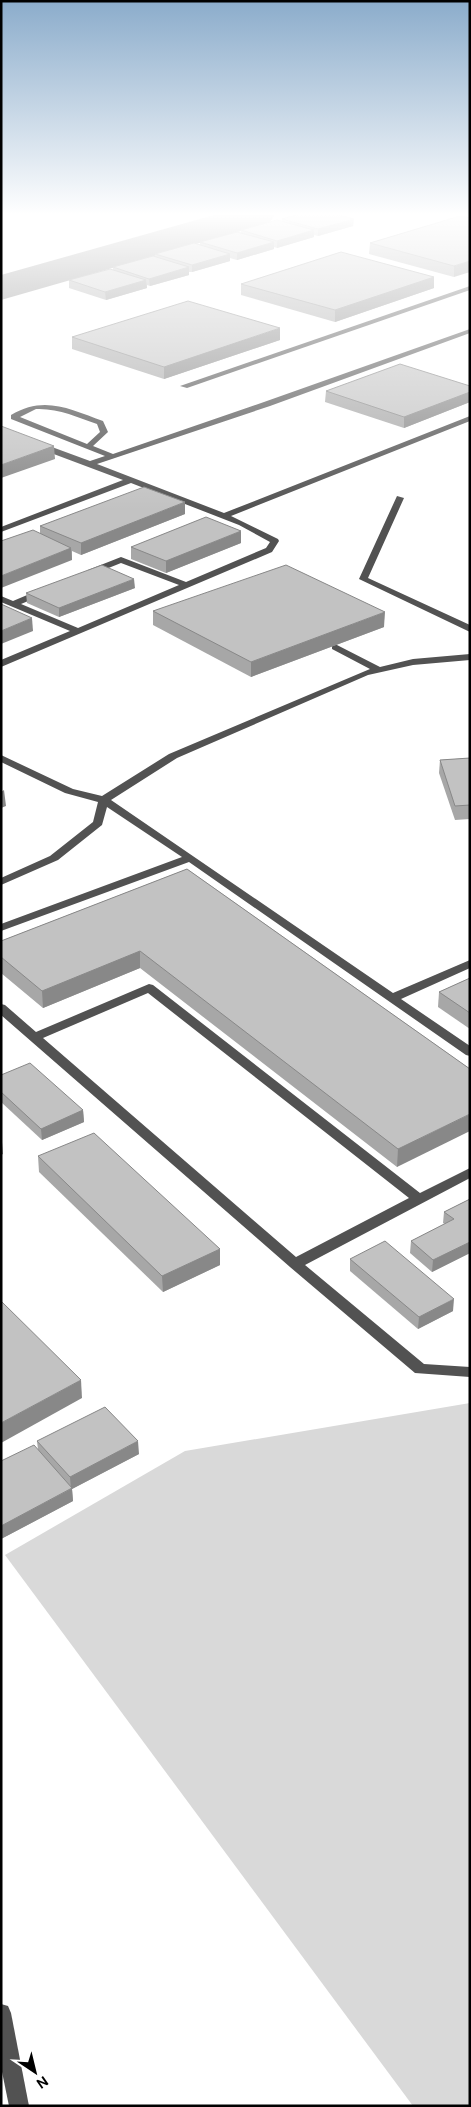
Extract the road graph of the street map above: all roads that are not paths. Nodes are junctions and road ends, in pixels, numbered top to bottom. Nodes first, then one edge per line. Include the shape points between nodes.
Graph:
1 (396, 313) edge
2 (470, 331) edge
3 (184, 386) dead end
4 (470, 418) edge
5 (28, 442) edge
6 (88, 446) junction
7 (112, 456) junction
8 (90, 464) junction
9 (130, 480) junction
10 (400, 498) dead end
11 (224, 516) junction
12 (1, 530) edge
13 (85, 574) edge
14 (186, 585) junction
15 (50, 589) edge
16 (1, 598) edge
17 (14, 604) junction
18 (470, 629) edge
19 (77, 630) junction
20 (334, 647) edge
21 (470, 658) edge
22 (1, 664) edge
23 (378, 669) junction
24 (1, 758) edge
25 (104, 800) junction
26 (190, 858) junction
27 (1, 882) edge
28 (1, 928) edge
29 (470, 963) edge
30 (393, 998) junction
31 (1, 1008) edge
32 (34, 1037) junction
33 (470, 1052) edge
34 (470, 1172) edge
35 (418, 1198) junction
36 (296, 1264) junction
37 (470, 1372) edge
38 (1, 2013) edge
39 (19, 2106) edge

1 - 3 street
2 - 7 street
4 - 11 street
5 - 8 street
6 - 6 street via 104,432 100,424 52,406 21,412 14,417
6 - 7 street
7 - 8 street
8 - 9 street
9 - 11 street
9 - 12 street
10 - 18 street via 363,579
11 - 14 street via 242,522 275,541 269,550
13 - 14 street via 121,560
14 - 19 street
15 - 17 street
16 - 17 street
17 - 19 street
19 - 22 street
20 - 23 street
21 - 23 street via 413,662
23 - 25 street via 173,756
24 - 25 street via 69,791
25 - 26 street
25 - 27 street via 98,823 54,858
26 - 28 street
26 - 30 street
29 - 30 street
30 - 33 street
31 - 32 street
32 - 35 street via 149,988
32 - 36 street
34 - 35 street
35 - 36 street
36 - 37 street via 420,1369
38 - 39 street

